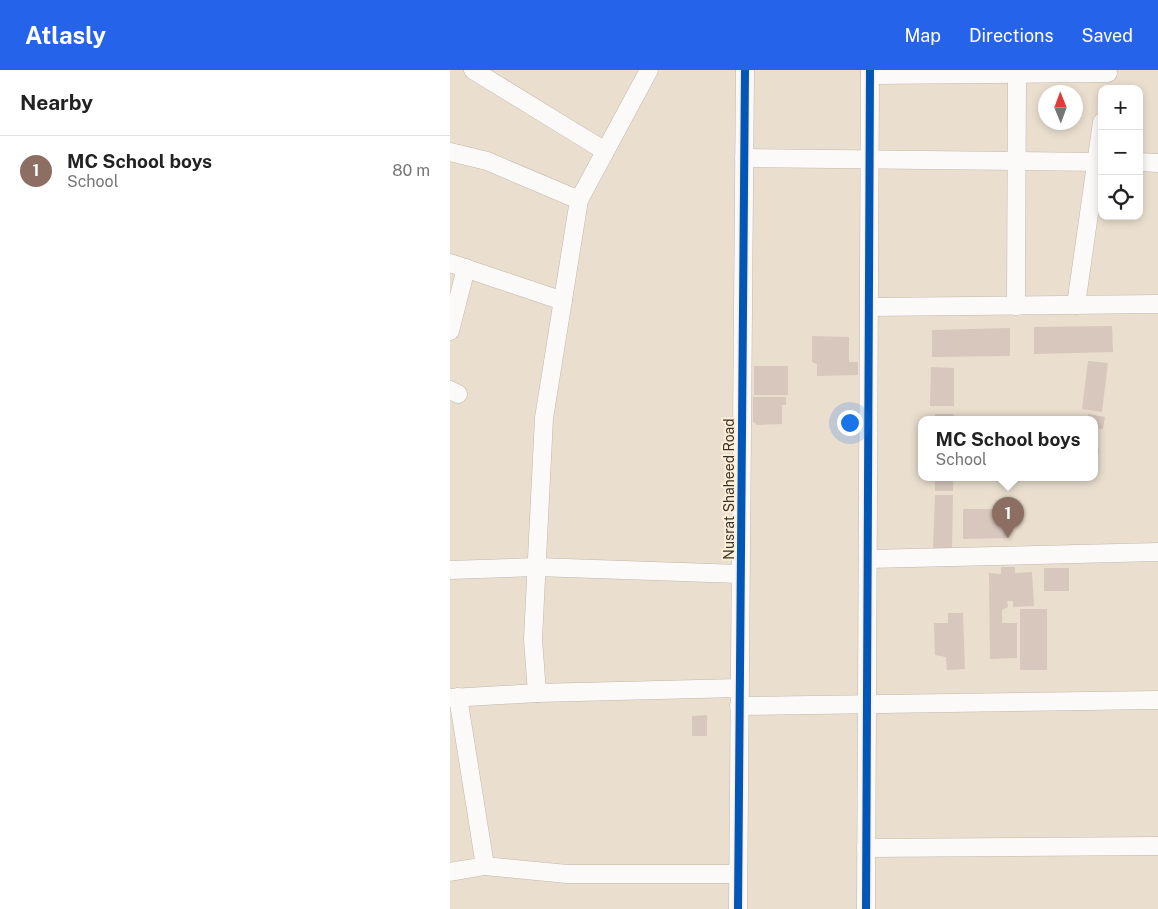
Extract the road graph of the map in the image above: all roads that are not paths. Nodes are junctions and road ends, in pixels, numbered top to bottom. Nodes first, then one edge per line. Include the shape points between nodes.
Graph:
1 (473, 70) edge
2 (649, 70) edge
3 (745, 70) edge
4 (870, 72) edge
5 (1016, 72) edge
6 (1108, 77) edge
7 (605, 151) junction
8 (450, 152) edge
9 (744, 158) junction
10 (870, 160) junction
11 (1016, 161) junction
12 (1098, 162) edge
13 (1143, 162) edge
14 (1157, 162) edge
15 (1098, 168) edge
16 (579, 200) junction
17 (458, 266) edge
18 (563, 301) junction
19 (1158, 304) edge
20 (1076, 305) junction
21 (1016, 306) junction
22 (869, 307) junction
23 (450, 332) edge
24 (1158, 552) edge
25 (868, 559) junction
26 (537, 566) junction
27 (450, 570) edge
28 (740, 574) junction
29 (740, 688) junction
30 (537, 693) junction
31 (454, 698) edge
32 (1158, 700) edge
33 (867, 704) junction
34 (739, 706) junction
35 (1158, 846) edge
36 (866, 848) junction
37 (485, 866) junction
38 (450, 872) edge
39 (738, 874) junction
40 (738, 909) edge
41 (866, 909) edge

1 - 7 street
2 - 7 street
3 - 9 street, Nusrat Shaheed Road
4 - 5 street
4 - 10 street
5 - 6 street
5 - 11 street
7 - 16 street
8 - 16 street via 487,161
9 - 10 street
9 - 28 street, Nusrat Shaheed Road
10 - 11 street
10 - 22 street
11 - 12 street
11 - 21 street
13 - 14 street
15 - 20 street
16 - 18 street
17 - 18 street
17 - 23 street
18 - 26 street via 544,418
19 - 20 street
20 - 21 street
21 - 22 street
22 - 25 street
24 - 25 street
25 - 33 street
26 - 27 street
26 - 28 street
26 - 30 street via 533,640
28 - 29 street, Nusrat Shaheed Road
29 - 30 street
29 - 34 street, Nusrat Shaheed Road
30 - 31 street
31 - 37 street
32 - 33 street
33 - 34 street
33 - 36 street
34 - 39 street, Nusrat Shaheed Road
35 - 36 street
36 - 41 street
37 - 38 street
37 - 39 street via 567,874
39 - 40 street, Nusrat Shaheed Road

